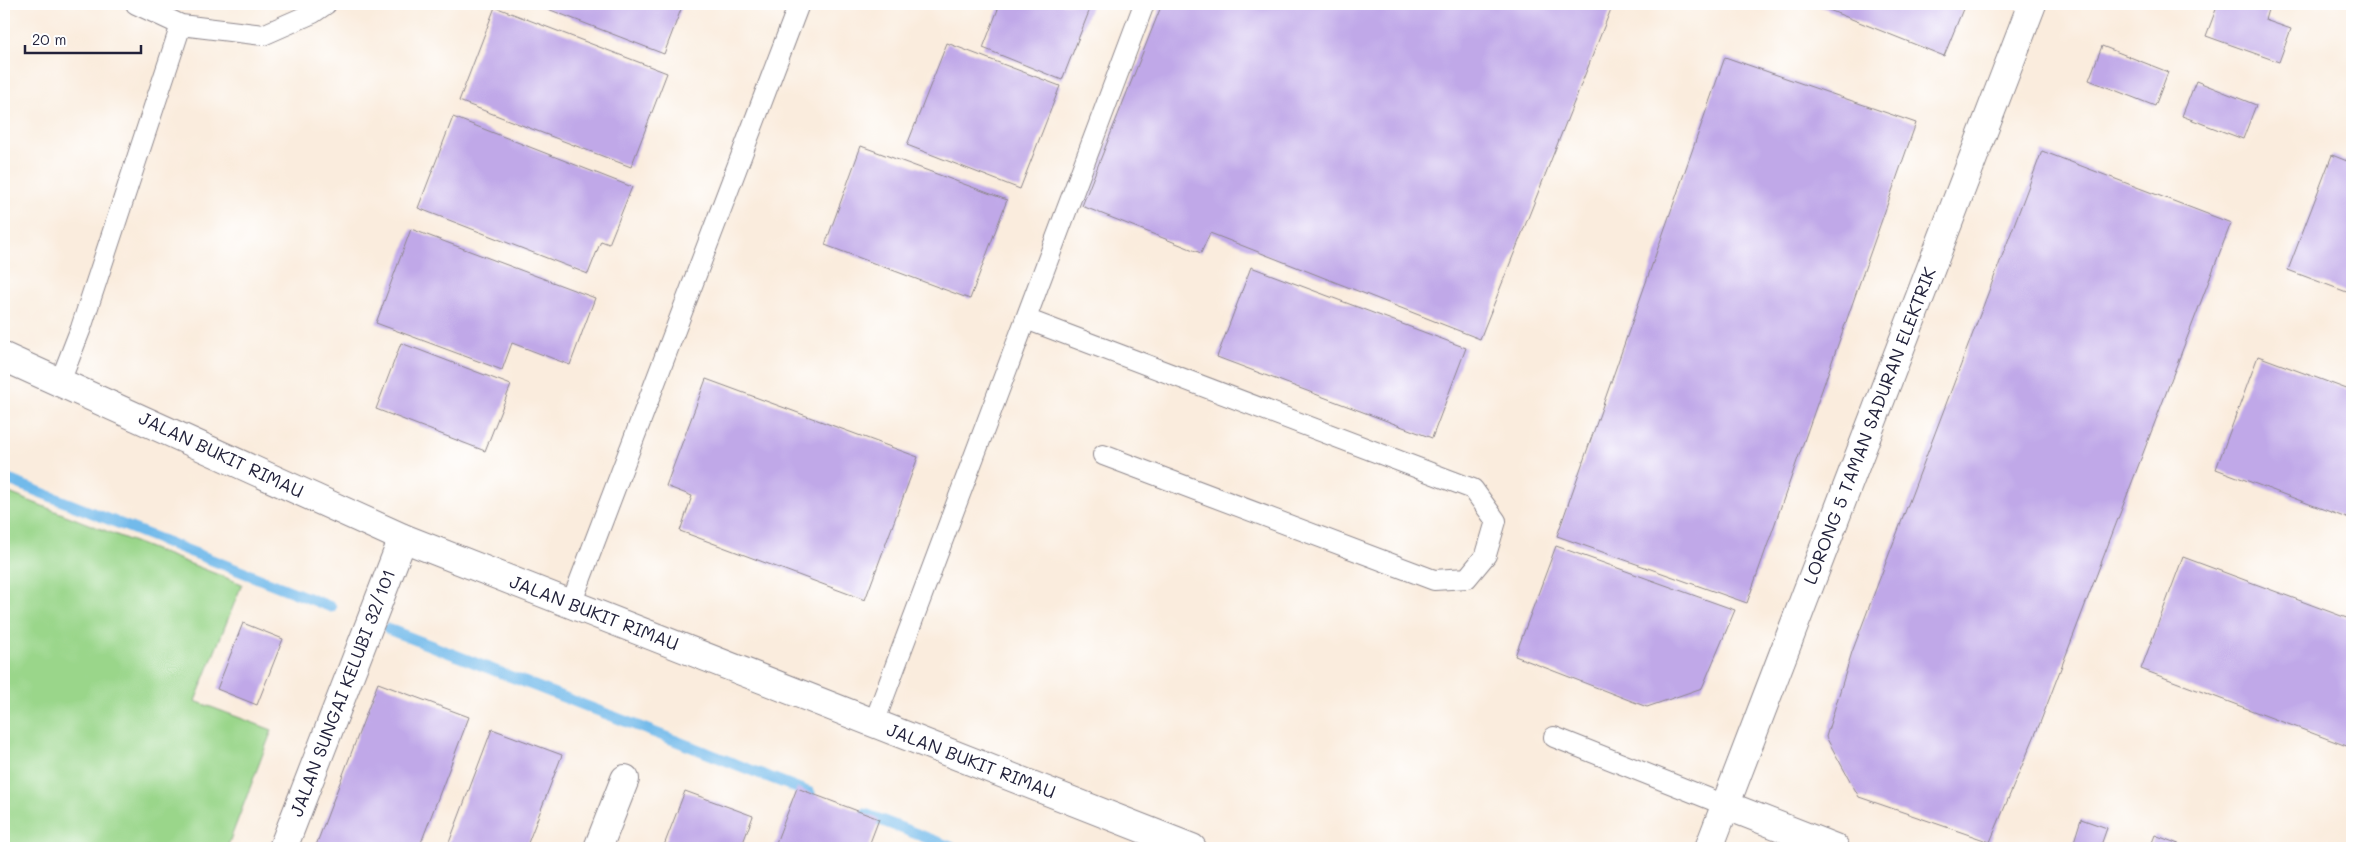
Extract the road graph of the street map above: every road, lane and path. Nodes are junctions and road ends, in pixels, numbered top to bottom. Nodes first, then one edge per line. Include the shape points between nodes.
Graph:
1 (136, 4) edge
2 (799, 4) edge
3 (1144, 4) edge
4 (2032, 4) edge
5 (319, 7) edge
6 (181, 25) junction
7 (1026, 319) junction
8 (4, 357) edge
9 (60, 382) junction
10 (1103, 456) dead end
11 (403, 538) junction
12 (571, 604) junction
13 (874, 723) junction
14 (1554, 737) dead end
15 (624, 779) dead end
16 (1725, 805) junction
17 (283, 848) edge
18 (598, 848) edge
19 (1192, 848) edge
20 (1709, 848) edge
21 (1835, 848) edge

1 - 6 lane
2 - 12 lane
3 - 7 lane
4 - 16 street, LORONG 5 TAMAN SADURAN ELEKTRIK
5 - 6 lane via 263,35
6 - 9 lane via 81,328
7 - 10 lane via 1473,489 1496,521 1486,555 1467,578 1434,580
7 - 13 lane
8 - 9 street, JALAN BUKIT RIMAU
9 - 11 street, JALAN BUKIT RIMAU
11 - 12 street, JALAN BUKIT RIMAU
11 - 17 street, JALAN SUNGAI KELUBI 32/101
12 - 13 street, JALAN BUKIT RIMAU
13 - 19 street, JALAN BUKIT RIMAU
14 - 16 lane
15 - 18 street
16 - 20 street, LORONG 5 TAMAN SADURAN ELEKTRIK
16 - 21 street

